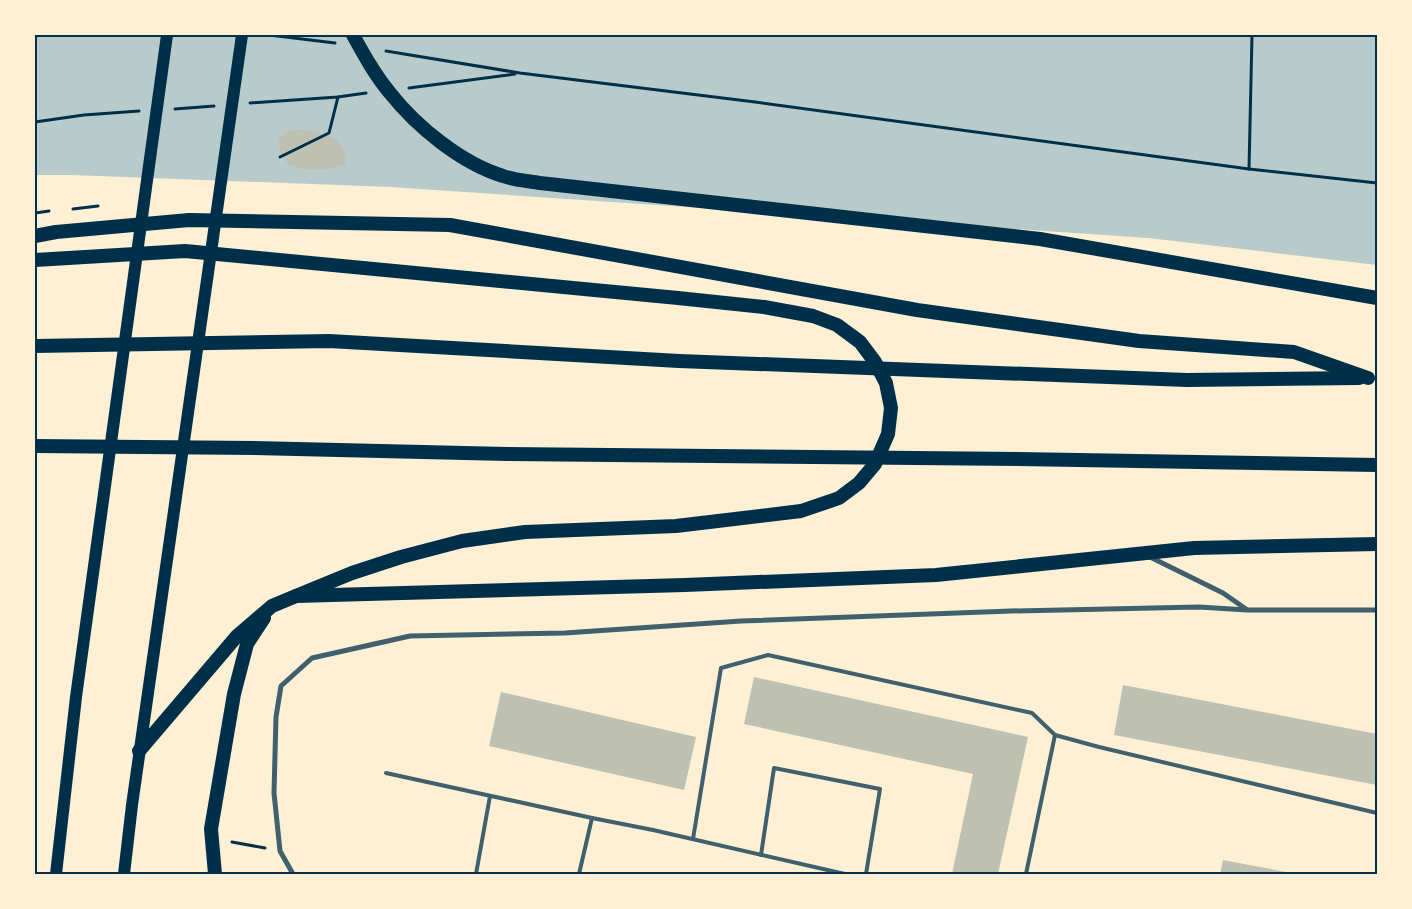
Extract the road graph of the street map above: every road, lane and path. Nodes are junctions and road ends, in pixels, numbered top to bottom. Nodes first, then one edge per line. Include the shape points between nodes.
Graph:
1 (41, 35) edge
2 (167, 35) edge
3 (242, 35) edge
4 (269, 35) edge
5 (353, 35) edge
6 (1252, 35) edge
7 (35, 36) edge
8 (340, 44) dead end
9 (378, 50) dead end
10 (520, 73) junction
11 (405, 88) dead end
12 (367, 93) dead end
13 (338, 97) junction
14 (250, 103) dead end
15 (221, 105) dead end
16 (172, 109) dead end
17 (143, 111) dead end
18 (35, 122) edge
19 (280, 157) dead end
20 (1249, 169) junction
21 (1377, 183) edge
22 (35, 236) edge
23 (35, 260) edge
24 (1377, 298) edge
25 (35, 346) edge
26 (1372, 378) edge
27 (35, 446) edge
28 (1377, 465) edge
29 (1377, 544) edge
30 (1143, 553) junction
31 (296, 596) junction
32 (272, 606) junction
33 (1247, 610) junction
34 (1377, 610) edge
35 (1055, 735) junction
36 (139, 751) junction
37 (386, 773) dead end
38 (490, 796) junction
39 (1377, 813) edge
40 (592, 818) junction
41 (693, 839) junction
42 (225, 840) dead end
43 (280, 851) junction
44 (761, 855) junction
45 (56, 874) edge
46 (124, 874) edge
47 (215, 874) edge
48 (294, 874) edge
49 (476, 874) edge
50 (579, 874) edge
51 (845, 874) edge
52 (866, 874) edge
53 (1026, 874) edge

1 - 7 path
2 - 45 main road via 76,697
3 - 36 main road
4 - 8 path
5 - 24 highway via 390,94 415,120 472,163 503,177 1040,239
6 - 20 path
9 - 10 path
10 - 11 path
10 - 20 path
12 - 13 path
13 - 14 path
13 - 19 path via 329,134
15 - 16 path
17 - 18 path
20 - 21 path
22 - 26 highway via 189,220 450,225 917,310 1139,341 1294,352
23 - 31 highway via 185,251 764,307 813,316 838,325 860,342 886,383 891,408 888,434 875,464 859,483 839,498 801,511 676,526 525,532 462,541 352,573
25 - 26 highway via 329,341 679,361 1187,380
27 - 28 highway
29 - 30 highway via 1194,548
30 - 31 highway via 936,575
30 - 33 street via 1223,593
31 - 32 highway
32 - 36 highway via 237,636
32 - 47 highway via 247,644 234,694 211,829
33 - 34 street
33 - 43 street via 1199,607 1011,612 741,621 564,633 410,636 312,658 282,686 278,709 274,793
35 - 39 lane
35 - 41 lane via 1032,713 768,655 721,668
35 - 53 lane
36 - 46 main road
37 - 38 lane
38 - 40 lane
38 - 49 lane
40 - 41 lane
40 - 50 lane
41 - 44 lane
42 - 43 path
43 - 48 street
44 - 51 lane
44 - 52 lane via 774,768 880,789

